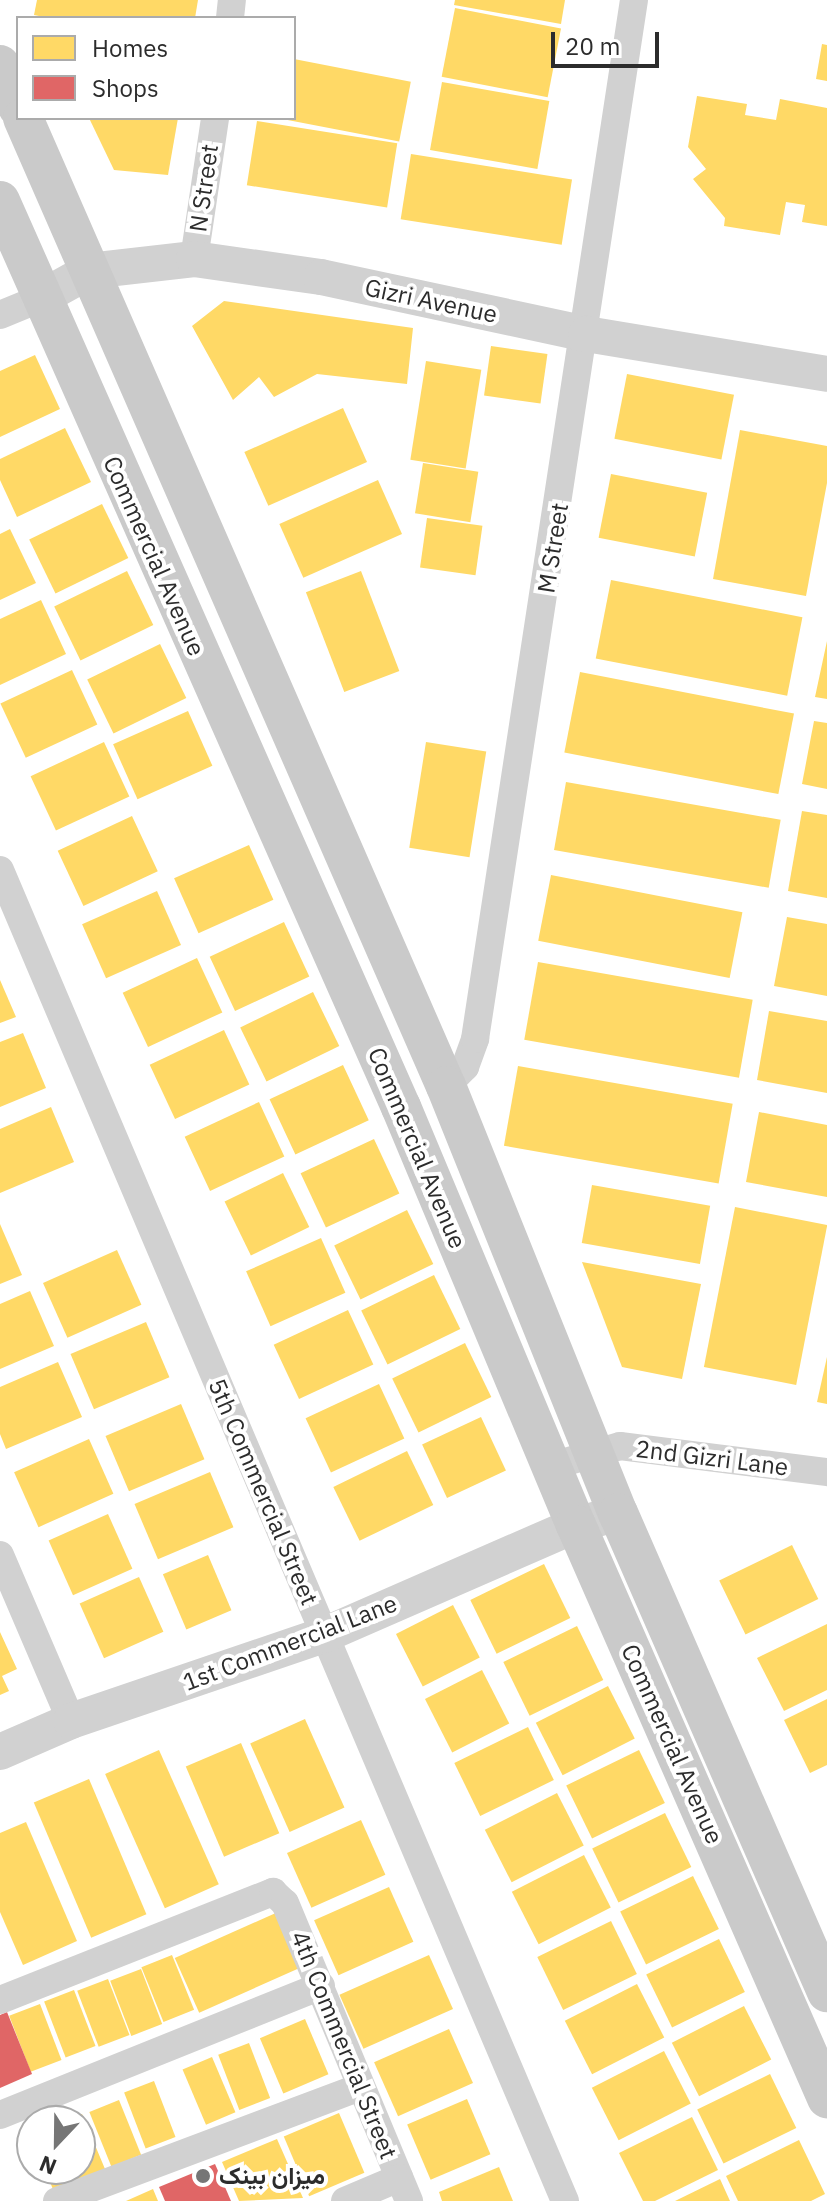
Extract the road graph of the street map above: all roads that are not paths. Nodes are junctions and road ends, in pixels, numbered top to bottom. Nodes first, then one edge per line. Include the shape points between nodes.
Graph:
1 (634, 0) edge
2 (0, 65) edge
3 (16, 102) edge
4 (24, 120) edge
5 (215, 120) edge
6 (0, 201) edge
7 (194, 259) junction
8 (89, 271) junction
9 (39, 299) junction
10 (0, 315) edge
11 (586, 334) junction
12 (827, 374) edge
13 (0, 870) edge
14 (446, 1086) junction
15 (594, 1453) junction
16 (552, 1466) junction
17 (827, 1472) edge
18 (618, 1513) junction
19 (576, 1525) junction
20 (0, 1555) edge
21 (324, 1635) junction
22 (71, 1721) junction
23 (0, 1752) edge
24 (321, 1986) junction
25 (827, 1992) edge
26 (0, 2000) edge
27 (360, 2087) junction
28 (827, 2098) edge
29 (0, 2115) edge
30 (404, 2190) edge
31 (57, 2201) edge
32 (345, 2201) edge
33 (565, 2201) edge

1 - 11 street, M Street
2 - 3 main road
4 - 8 main road, Commercial Avenue
5 - 7 street, N Street
6 - 9 main road, Commercial Avenue
7 - 8 street, Gizri Avenue
7 - 11 street, Gizri Avenue via 321,277
8 - 9 street, Gizri Avenue
8 - 14 main road, Commercial Avenue
9 - 10 street
9 - 16 main road, Commercial Avenue via 401,1107
11 - 12 street, Gizri Avenue
11 - 14 street, M Street via 475,1039 465,1067
13 - 21 street, 5th Commercial Street
14 - 15 main road, Commercial Avenue
15 - 16 street, 2nd Gizri Lane
15 - 17 street, 2nd Gizri Lane via 620,1446
15 - 18 main road, Commercial Avenue
16 - 19 main road, Commercial Avenue
18 - 19 street, 1st Commercial Lane
18 - 25 main road, Commercial Avenue
19 - 21 street, 1st Commercial Lane
19 - 28 main road, Commercial Avenue
20 - 22 street
21 - 22 street, 1st Commercial Lane
21 - 33 street, 5th Commercial Street
22 - 23 street, 1st Commercial Lane
24 - 26 street, 4th Commercial Street via 285,1903 273,1892
24 - 27 street, 4th Commercial Street
24 - 29 street
27 - 30 street, 4th Commercial Street
27 - 31 street
30 - 32 street

